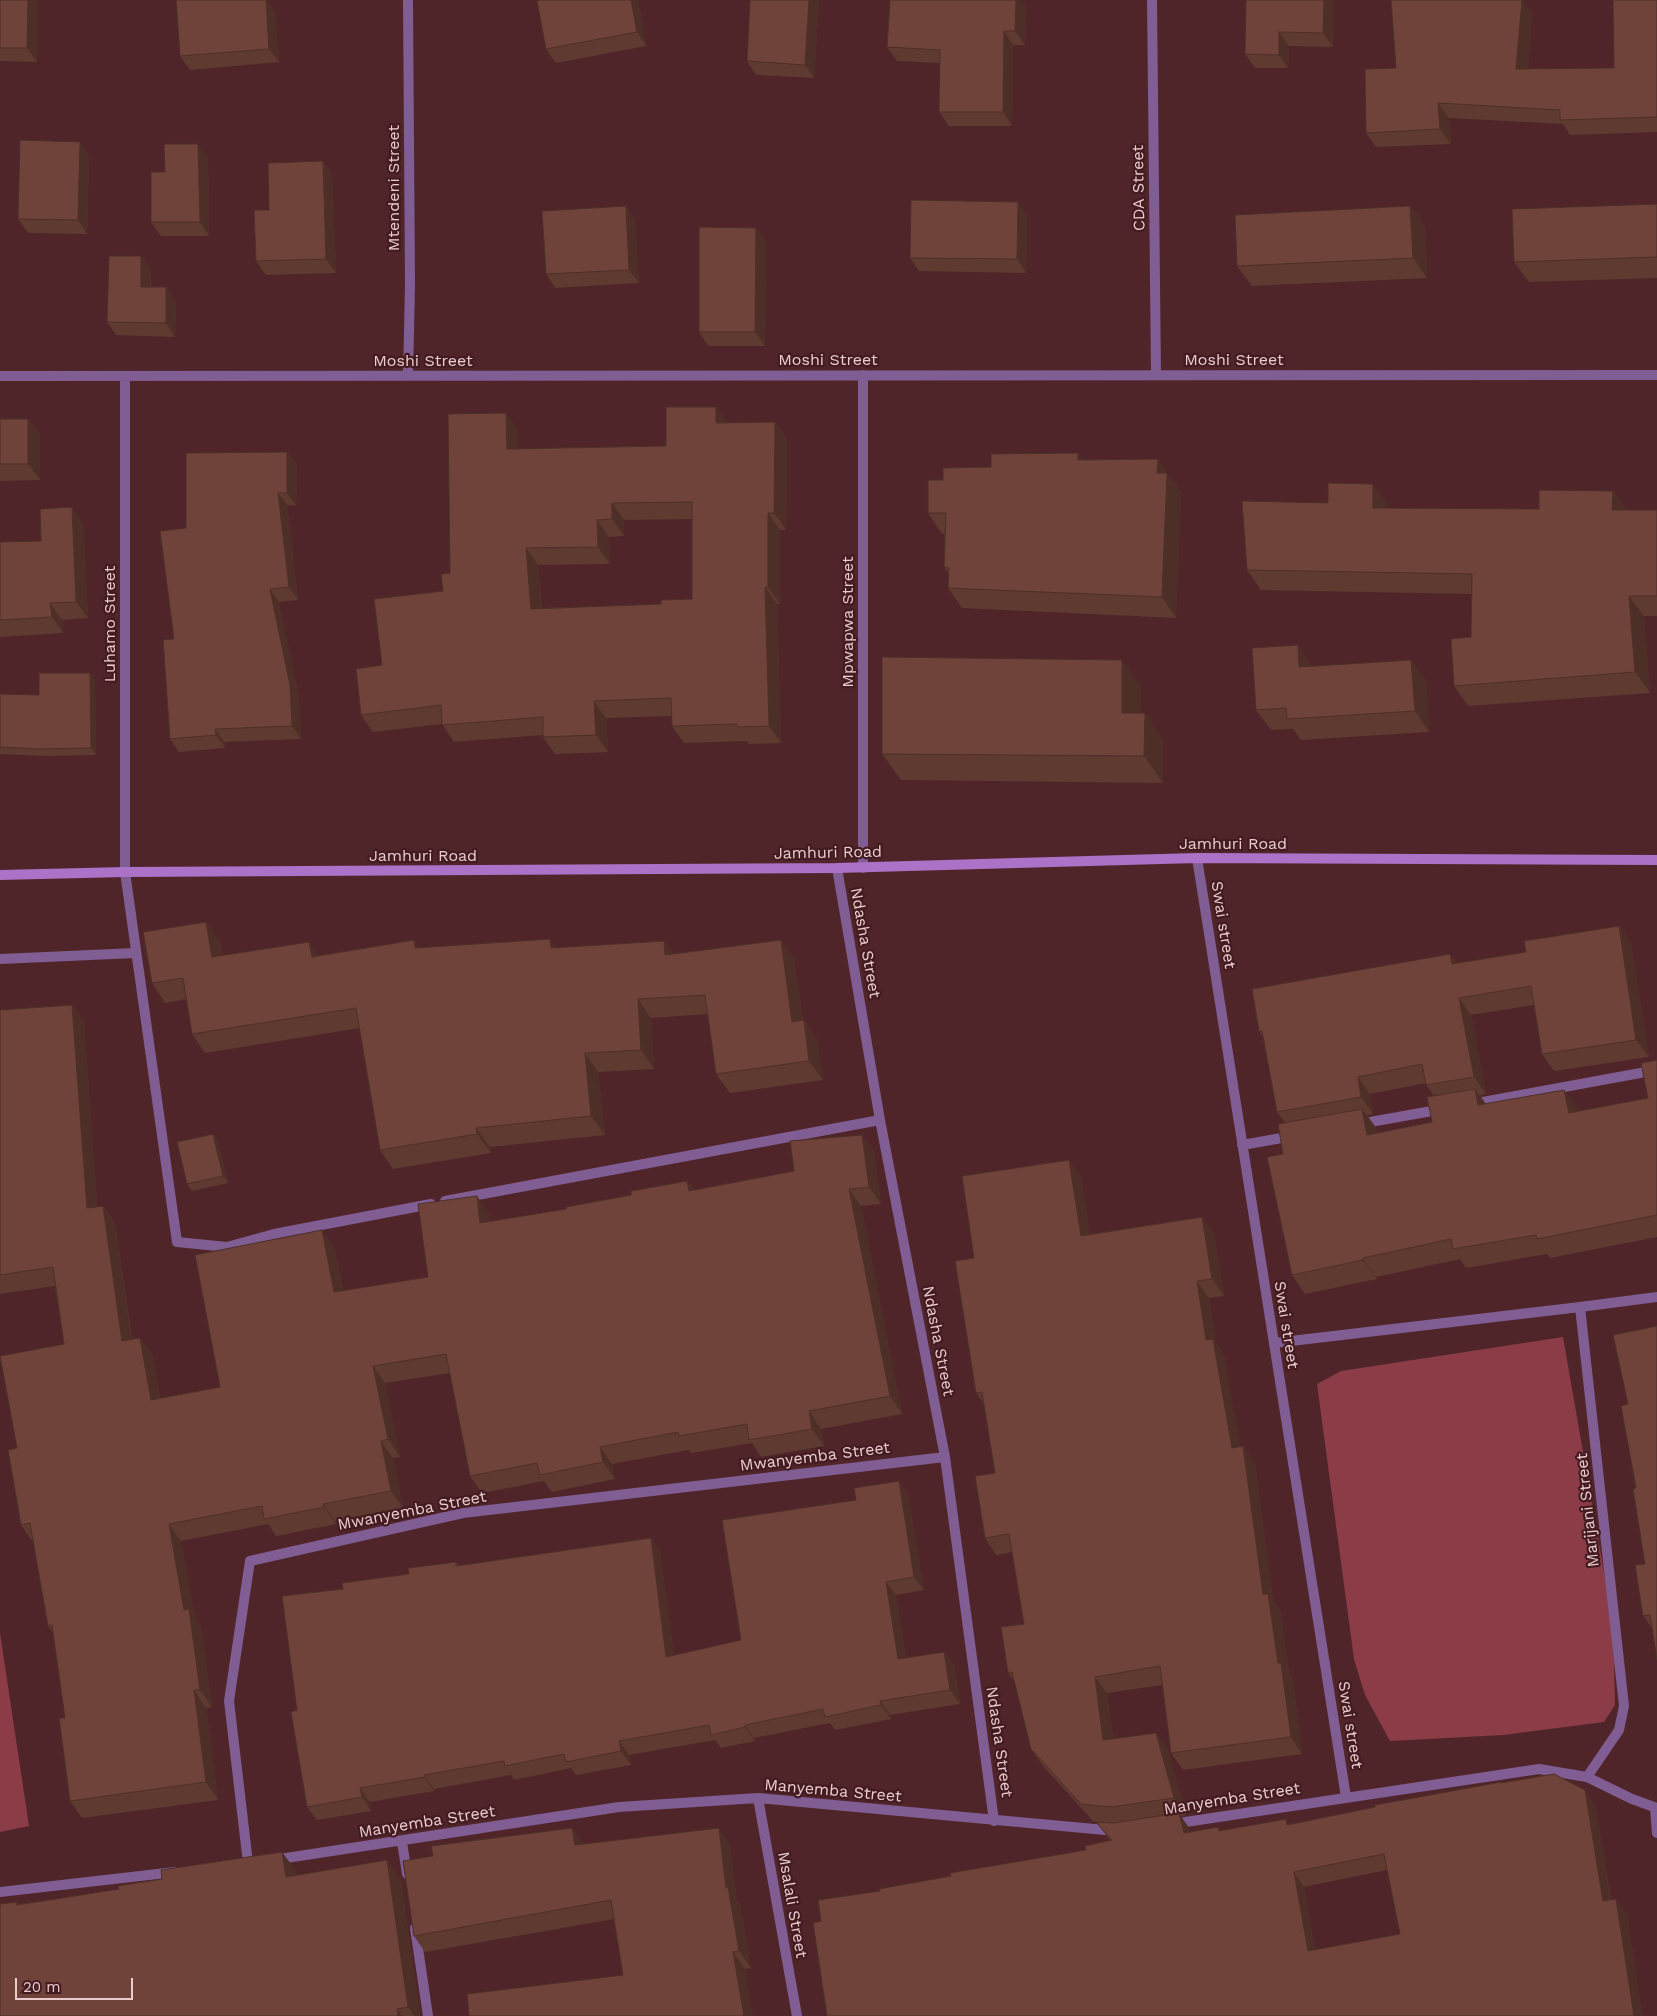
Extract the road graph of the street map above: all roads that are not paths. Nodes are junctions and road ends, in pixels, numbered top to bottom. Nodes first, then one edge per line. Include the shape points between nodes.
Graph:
1 (408, 0) edge
2 (1152, 0) edge
3 (863, 375) junction
4 (1156, 375) junction
5 (1657, 375) edge
6 (0, 376) edge
7 (125, 376) junction
8 (408, 376) junction
9 (1197, 858) junction
10 (1657, 860) edge
11 (837, 868) junction
12 (863, 868) junction
13 (125, 872) junction
14 (0, 875) edge
15 (136, 953) junction
16 (0, 958) edge
17 (1657, 1070) edge
18 (880, 1120) junction
19 (1345, 1126) edge
20 (1308, 1133) edge
21 (1242, 1145) junction
22 (1657, 1298) edge
23 (1580, 1307) junction
24 (1274, 1343) junction
25 (945, 1456) junction
26 (1587, 1777) junction
27 (1346, 1797) junction
28 (758, 1798) junction
29 (1656, 1808) edge
30 (994, 1821) junction
31 (1162, 1825) edge
32 (1123, 1831) edge
33 (1657, 1833) edge
34 (402, 1842) junction
35 (244, 1864) joint
36 (182, 1871) edge
37 (408, 1880) edge
38 (0, 1892) edge
39 (414, 1919) edge
40 (428, 2016) edge
41 (797, 2016) edge

1 - 8 street, Mtendeni Street
2 - 4 street, CDA Street
3 - 4 street, Moshi Street
3 - 8 street, Moshi Street
3 - 12 street, Mpwapwa Street
4 - 5 street, Moshi Street
6 - 7 street, Moshi Street
7 - 8 street, Moshi Street
7 - 13 street, Luhamo Street
9 - 10 main road, Jamhuri Road
9 - 12 main road, Jamhuri Road
9 - 21 street, Swai street
11 - 12 main road, Jamhuri Road
11 - 13 main road, Jamhuri Road
11 - 18 street, Ndasha Street
13 - 14 main road, Jamhuri Road
13 - 15 street, Luhamo Street
15 - 16 street
15 - 18 street, Luhamo Street via 177,1242 226,1247 303,1229
17 - 19 street
18 - 25 street, Ndasha Street
20 - 21 street
21 - 24 street, Swai street
22 - 23 street
23 - 24 street
23 - 26 street, Marijani Street via 1624,1706 1619,1730
24 - 27 street, Swai street
25 - 30 street, Ndasha Street
25 - 35 street, Mwanyemba Street via 463,1513 250,1561 229,1701
26 - 27 street, Manyemba Street via 1539,1769
26 - 29 street, Manyemba Street via 1632,1800
27 - 31 street, Manyemba Street
28 - 30 street, Manyemba Street
28 - 34 street, Manyemba Street via 619,1807
28 - 41 street, Msalali Street
29 - 33 street
30 - 32 street, Manyemba Street
34 - 35 street, Manyemba Street
34 - 37 street
36 - 38 street
39 - 40 street

